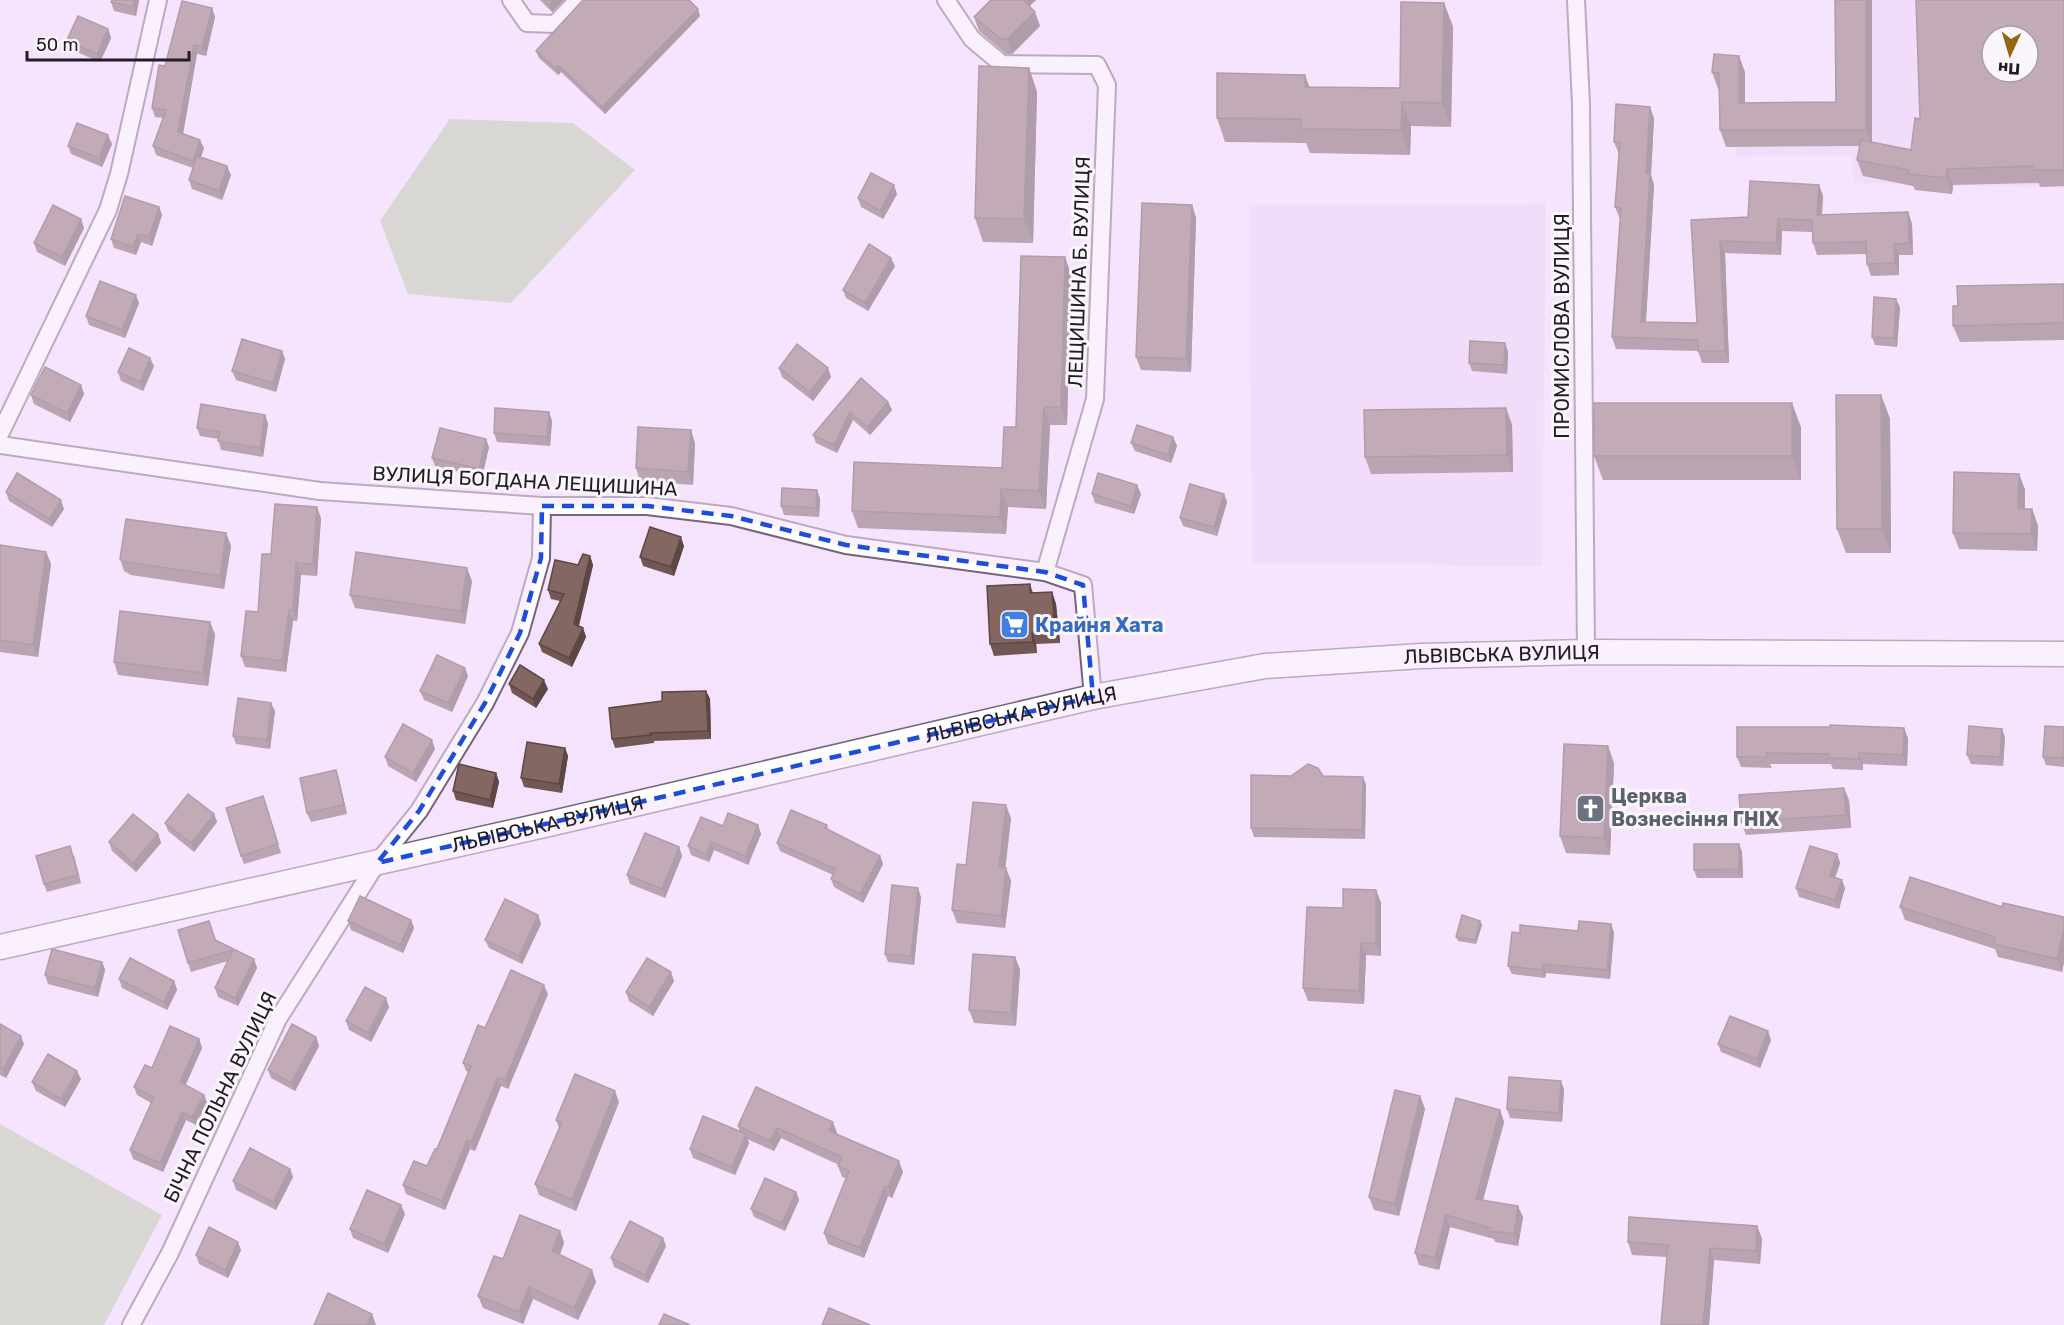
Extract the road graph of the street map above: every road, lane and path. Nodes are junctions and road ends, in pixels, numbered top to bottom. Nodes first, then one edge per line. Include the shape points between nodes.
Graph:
1 (158, 0) edge
2 (511, 0) edge
3 (578, 0) edge
4 (946, 0) edge
5 (1576, 0) edge
6 (0, 434) edge
7 (0, 445) edge
8 (542, 506) junction
9 (1045, 572) junction
10 (1586, 652) junction
11 (2064, 654) edge
12 (1093, 697) junction
13 (377, 863) junction
14 (0, 947) edge
15 (131, 1325) edge

1 - 6 street via 108,210
2 - 3 street via 527,23 555,24
4 - 9 street, ЛЕЩИШИНА Б. ВУЛИЦЯ via 972,39 1002,64 1097,65 1107,85 1095,399
5 - 10 street, ПРОМИСЛОВА ВУЛИЦЯ via 1581,104
7 - 8 street, ВУЛИЦЯ БОГДАНА ЛЕЩИШИНА via 320,492
8 - 9 street, ВУЛИЦЯ БОГДАНА ЛЕЩИШИНА via 647,506 732,516 846,544
8 - 13 street via 541,558 520,633 485,704 419,811
9 - 12 street, ВУЛИЦЯ БОГДАНА ЛЕЩИШИНА via 1083,585
10 - 11 main road, ЛЬВІВСЬКА ВУЛИЦЯ
10 - 12 main road, ЛЬВІВСЬКА ВУЛИЦЯ via 1421,656 1265,666
12 - 13 main road, ЛЬВІВСЬКА ВУЛИЦЯ
13 - 14 main road, ЛЬВІВСЬКА ВУЛИЦЯ
13 - 15 street, БІЧНА ПОЛЬНА ВУЛИЦЯ via 278,1019 170,1252

